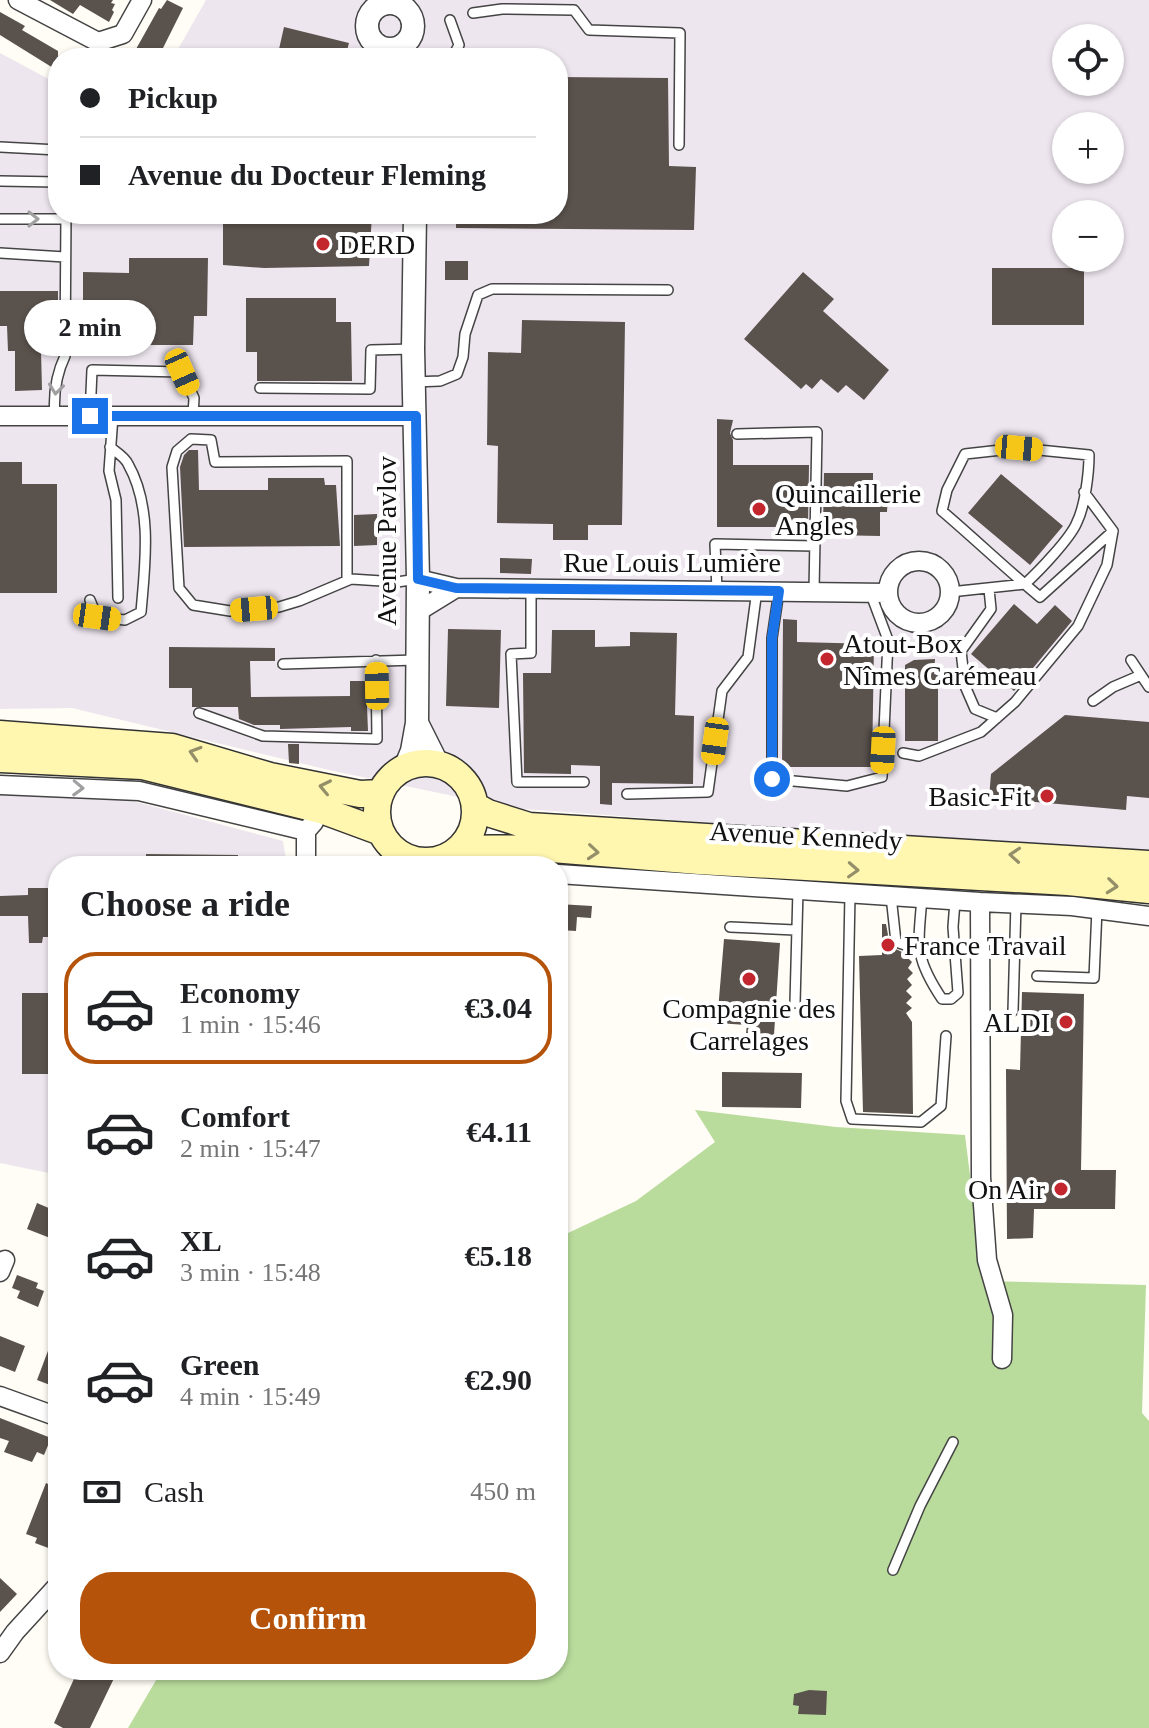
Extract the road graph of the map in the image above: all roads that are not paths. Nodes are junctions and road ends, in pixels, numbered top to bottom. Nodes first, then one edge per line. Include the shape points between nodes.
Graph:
1 (18, 0) edge
2 (142, 0) edge
3 (354, 0) edge
4 (390, 6) edge
5 (473, 13) dead end
6 (450, 20) dead end
7 (386, 48) edge
8 (401, 48) edge
9 (457, 48) edge
10 (679, 145) dead end
11 (0, 147) edge
12 (48, 149) edge
13 (0, 181) edge
14 (48, 182) edge
15 (48, 218) edge
16 (0, 219) edge
17 (66, 224) edge
18 (415, 224) edge
19 (0, 253) edge
20 (65, 257) junction
21 (668, 290) dead end
22 (413, 349) junction
23 (414, 382) junction
24 (260, 388) dead end
25 (0, 416) edge
26 (55, 416) junction
27 (90, 416) junction
28 (113, 416) junction
29 (193, 416) junction
30 (416, 416) junction
31 (737, 434) dead end
32 (110, 447) junction
33 (1084, 492) junction
34 (1113, 531) junction
35 (815, 546) junction
36 (418, 579) junction
37 (347, 580) junction
38 (1025, 584) junction
39 (456, 588) junction
40 (531, 589) junction
41 (989, 589) junction
42 (717, 590) junction
43 (757, 590) junction
44 (779, 591) junction
45 (814, 591) junction
46 (879, 592) junction
47 (950, 592) junction
48 (118, 598) dead end
49 (90, 600) dead end
50 (417, 612) junction
51 (376, 660) junction
52 (416, 660) junction
53 (1131, 660) dead end
54 (283, 664) dead end
55 (1141, 675) junction
56 (1149, 687) edge
57 (1093, 701) dead end
58 (199, 713) dead end
59 (997, 718) junction
60 (417, 723) junction
61 (0, 734) edge
62 (903, 753) dead end
63 (0, 759) edge
64 (438, 765) junction
65 (405, 768) junction
66 (584, 782) dead end
67 (0, 785) edge
68 (381, 793) junction
69 (627, 794) dead end
70 (475, 806) junction
71 (324, 811) junction
72 (306, 831) junction
73 (381, 832) junction
74 (306, 856) edge
75 (404, 856) edge
76 (490, 856) edge
77 (502, 856) edge
78 (1149, 864) edge
79 (568, 875) edge
80 (798, 890) junction
81 (1149, 890) edge
82 (850, 894) junction
83 (891, 896) junction
84 (922, 898) junction
85 (955, 901) junction
86 (980, 902) junction
87 (1016, 903) junction
88 (1097, 909) junction
89 (1149, 916) edge
90 (730, 927) dead end
91 (795, 930) junction
92 (917, 949) junction
93 (1037, 976) dead end
94 (795, 1003) dead end
95 (1013, 1011) dead end
96 (946, 1036) dead end
97 (1002, 1359) dead end
98 (0, 1396) edge
99 (48, 1413) edge
100 (953, 1442) dead end
101 (893, 1570) dead end
102 (48, 1596) edge
103 (0, 1653) edge

1 - 2 street via 98,42 123,34
3 - 4 street
4 - 7 street via 367,28 373,42
4 - 8 street via 414,29
5 - 10 lane via 574,10 589,30 680,33
6 - 9 lane
11 - 12 lane
13 - 14 lane
16 -> 15 lane
17 - 20 lane
18 - 22 street, Avenue Pavlov
19 - 20 lane
20 -> 26 lane via 65,356 58,372
21 - 23 lane via 492,289 478,295 457,374
22 - 23 street, Avenue Pavlov
22 - 24 lane via 371,350 370,389
23 - 30 street, Avenue Pavlov
25 - 26 street
26 - 27 street
27 - 28 street
27 - 29 lane via 92,370 182,372 194,398
28 - 29 street
28 - 32 lane
29 - 30 street
30 - 36 street, Avenue Pavlov
31 - 35 lane via 817,432
32 - 48 lane
32 - 49 lane via 128,462 142,503 146,547 141,612 125,620 97,617
33 - 34 lane
33 - 38 lane via 1077,524
33 - 38 lane via 1089,455 1019,448 965,454 942,511
34 - 38 lane via 1040,597
34 - 59 lane via 1107,565 1078,626
35 - 42 lane via 715,544
35 - 45 lane
36 - 37 lane
36 - 39 street, Rue Louis Lumière
36 - 50 street, Avenue Pavlov
37 - 37 lane via 279,607 230,611 193,605 179,588 172,467 177,451 191,439 211,440 215,462 347,461
38 - 41 lane
39 - 40 street, Rue Louis Lumière
39 - 50 street
40 - 42 street, Rue Louis Lumière
40 - 66 lane via 531,653 511,654 517,782
41 - 47 lane
41 - 59 lane via 991,609 961,651 965,686 975,709
42 - 43 street, Rue Louis Lumière
43 - 44 street, Rue Louis Lumière
43 - 69 lane via 748,657 722,691 708,792
44 - 45 street, Rue Louis Lumière
44 - 46 lane via 772,638 772,779 847,786 882,777 888,640
45 - 46 street, Rue Louis Lumière
46 - 47 street via 903,565 924,561 943,571
46 - 47 street via 897,614 920,623 942,614
50 - 52 street, Avenue Pavlov
51 - 52 lane
51 - 54 lane
51 - 58 lane via 377,739 263,736
52 - 60 street, Avenue Pavlov
53 - 55 lane
55 - 56 lane
55 - 57 lane
59 - 62 lane via 981,732 919,756
60 - 64 street, Avenue Pavlov
60 - 65 street, Avenue Pavlov
68 -> 61 main road via 360,794 270,776 172,747
63 - 71 main road via 142,766
64 - 65 main road
64 - 70 main road via 463,780
65 - 68 main road
67 -> 72 street via 139,791
68 - 73 main road
70 - 76 main road via 469,836
78 -> 70 main road, Avenue Kennedy via 529,826
71 - 72 street
71 - 73 main road
72 - 74 street
73 - 75 main road, Avenue Kennedy
77 -> 81 main road, Avenue Kennedy via 540,848
79 - 80 street
80 - 82 street
80 - 91 lane
82 - 83 street
82 - 96 lane via 846,1101 852,1119 921,1122 941,1106
83 - 84 street
83 - 92 lane via 896,942
84 - 85 street
84 - 92 lane
85 - 86 street
85 - 92 lane via 958,993 951,999 942,999 931,983
86 - 87 street
86 - 97 street via 981,1177 987,1260 1003,1315
87 - 88 street
87 - 95 lane
88 - 89 street
88 - 93 lane via 1094,978
90 - 91 lane
91 - 94 lane
98 - 99 street
100 - 101 lane
102 - 103 street

